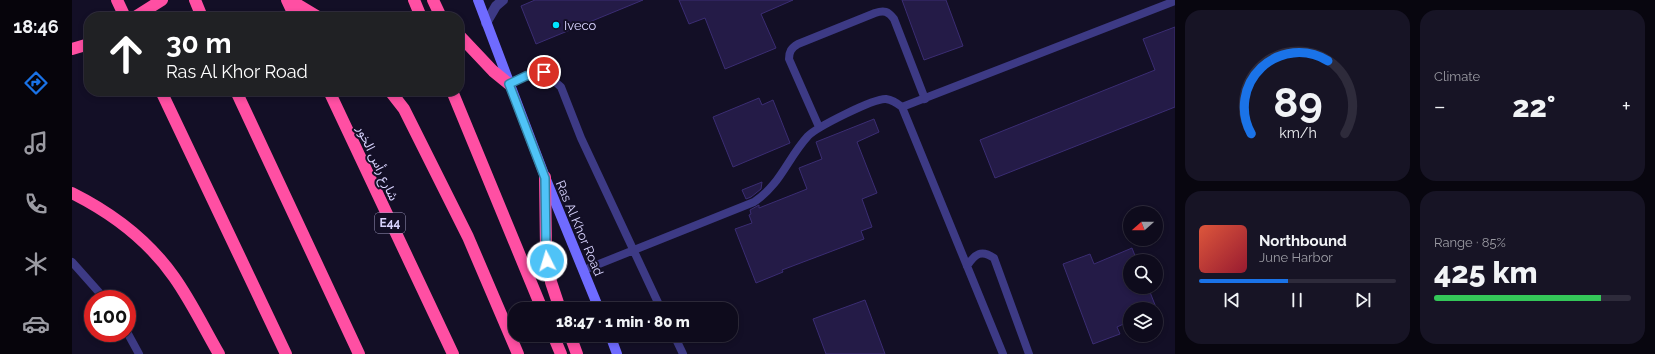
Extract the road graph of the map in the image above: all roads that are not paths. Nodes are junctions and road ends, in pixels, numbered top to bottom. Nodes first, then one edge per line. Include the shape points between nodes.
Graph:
1 (117, 0) edge
2 (162, 0) edge
3 (195, 0) edge
4 (287, 0) edge
5 (290, 0) edge
6 (414, 0) edge
7 (432, 0) edge
8 (478, 0) edge
9 (503, 0) edge
10 (1175, 1) edge
11 (123, 12) edge
12 (143, 12) edge
13 (200, 12) edge
14 (293, 12) edge
15 (310, 12) edge
16 (419, 12) edge
17 (438, 12) edge
18 (486, 23) junction
19 (464, 40) edge
20 (84, 45) edge
21 (72, 49) edge
22 (509, 84) junction
23 (163, 96) edge
24 (238, 96) edge
25 (331, 96) edge
26 (394, 96) edge
27 (454, 96) edge
28 (925, 99) junction
29 (902, 108) junction
30 (819, 127) junction
31 (545, 178) junction
32 (72, 192) edge
33 (633, 250) junction
34 (72, 262) edge
35 (967, 266) junction
36 (584, 270) junction
37 (97, 290) edge
38 (539, 302) edge
39 (558, 302) edge
40 (596, 302) edge
41 (658, 302) edge
42 (132, 342) edge
43 (556, 342) edge
44 (573, 342) edge
45 (613, 342) edge
46 (677, 342) edge
47 (139, 354) edge
48 (219, 354) edge
49 (286, 354) edge
50 (359, 354) edge
51 (453, 354) edge
52 (518, 354) edge
53 (561, 354) edge
54 (577, 354) edge
55 (617, 354) edge
56 (683, 354) edge
57 (1003, 354) edge
58 (1029, 354) edge

1 - 11 highway
2 - 12 highway
3 - 13 highway
4 - 14 highway
5 - 15 highway
6 - 16 highway
7 - 17 highway
8 - 18 street, Ras Al Khor Road
9 - 18 street via 496,6
10 - 28 lane
18 - 22 street, Ras Al Khor Road
19 - 22 highway
20 - 21 highway
22 - 31 street, Ras Al Khor Road
22 - 33 lane via 526,76 544,72 561,88 581,138
23 - 49 highway
24 - 50 highway
25 - 51 highway, شارع رأس الخور / E44
26 - 52 highway via 404,109 468,237
27 - 38 highway
28 - 29 lane
28 - 30 lane via 894,19 890,13 882,11 798,44 789,53 789,59
29 - 30 lane via 894,101 884,99
29 - 35 lane
30 - 33 lane via 802,144 765,195 742,208
31 - 36 street, Ras Al Khor Road
31 - 39 highway via 546,250 551,282
32 - 48 highway via 121,222 152,250 174,278
33 - 36 lane
33 - 41 lane
34 - 37 lane
35 - 57 lane
35 - 58 lane via 972,258 979,254 987,254 994,258
36 - 40 street, Ras Al Khor Road
42 - 47 lane
43 - 53 highway
44 - 54 highway
45 - 55 street
46 - 56 lane

